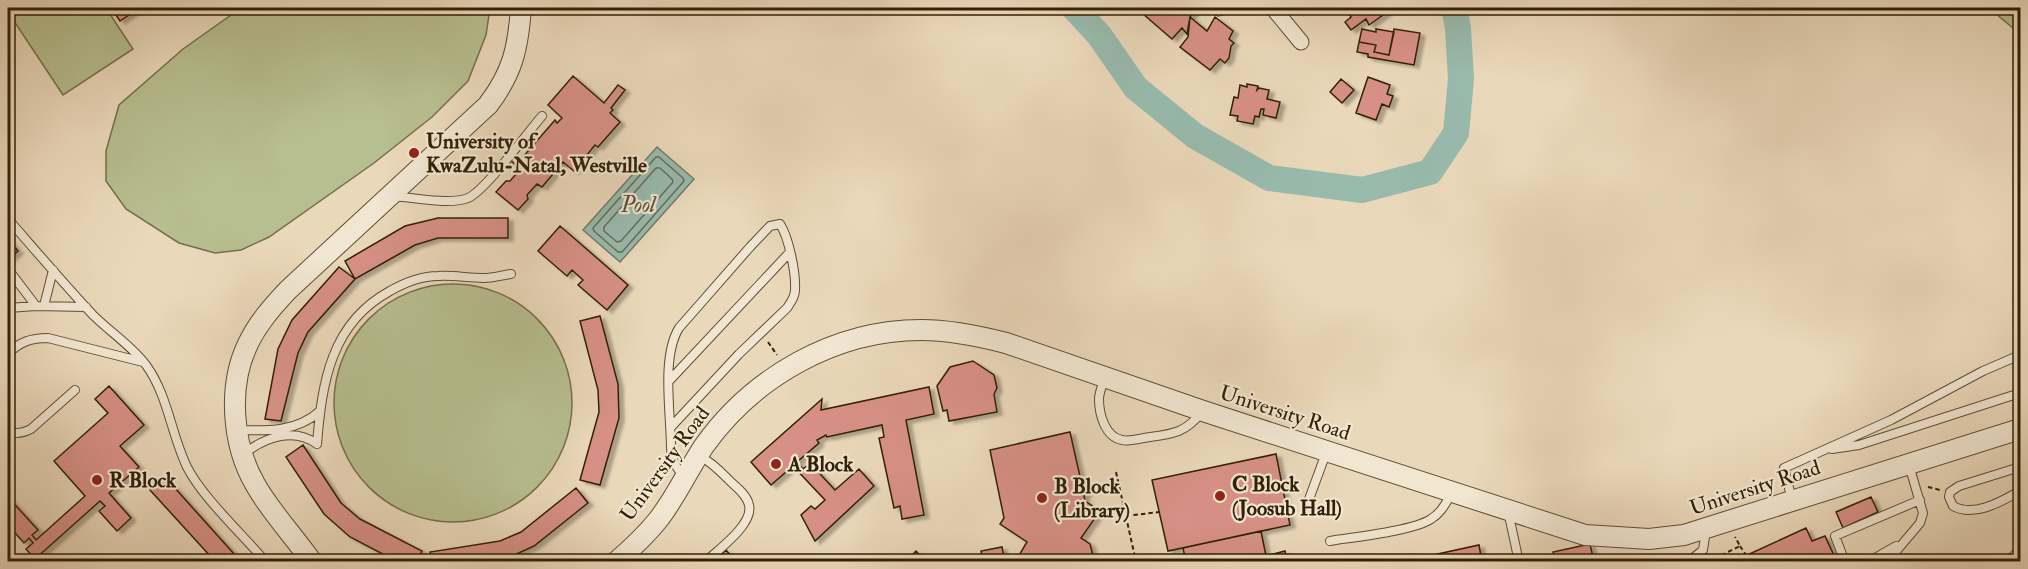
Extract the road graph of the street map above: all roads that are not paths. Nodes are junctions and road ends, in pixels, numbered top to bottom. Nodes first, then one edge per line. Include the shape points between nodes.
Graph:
1 (521, 8) edge
2 (1273, 8) edge
3 (1301, 42) dead end
4 (542, 116) dead end
5 (389, 196) junction
6 (8, 219) edge
7 (790, 252) junction
8 (53, 270) junction
9 (11, 273) dead end
10 (511, 274) dead end
11 (40, 306) junction
12 (86, 307) junction
13 (8, 308) edge
14 (8, 354) edge
15 (2020, 355) edge
16 (143, 362) junction
17 (1105, 376) junction
18 (669, 381) junction
19 (75, 390) dead end
20 (2020, 393) edge
21 (320, 411) junction
22 (1203, 411) junction
23 (671, 427) junction
24 (2020, 429) edge
25 (237, 430) junction
26 (8, 431) edge
27 (1828, 449) junction
28 (1326, 451) junction
29 (243, 455) junction
30 (698, 456) junction
31 (1909, 464) junction
32 (2020, 467) edge
33 (684, 476) junction
34 (2020, 491) edge
35 (1452, 492) junction
36 (1920, 500) junction
37 (1792, 501) junction
38 (1308, 502) dead end
39 (1508, 510) junction
40 (1706, 529) junction
41 (1330, 541) dead end
42 (1901, 544) junction
43 (2020, 550) edge
44 (266, 561) edge
45 (312, 561) edge
46 (616, 561) edge
47 (705, 561) edge
48 (1519, 561) edge
49 (1688, 561) edge
50 (1845, 561) edge
51 (1868, 561) edge
52 (1887, 561) edge
53 (2007, 561) edge

1 - 5 street via 515,54 504,84 488,105
2 - 3 street
4 - 5 lane via 485,184 468,198
5 - 25 street via 288,290 259,324 240,369
6 - 8 lane
7 - 18 lane
7 - 18 lane via 780,224 770,226 673,337
7 - 23 lane via 795,291 787,308
8 - 11 lane
8 - 12 lane
9 - 11 lane
10 - 21 lane via 427,278 398,287 368,305 340,339 331,360
11 - 12 lane
11 - 13 lane
12 - 16 lane
14 - 16 lane via 21,342 48,338
15 - 27 lane
16 - 44 lane via 164,398 187,467 204,492
17 - 22 street, University Road
17 - 22 lane via 1099,398 1102,417 1107,430 1123,441 1178,432 1194,423
17 - 30 street, University Road via 974,335 921,330 891,332 825,349 786,368 752,393 717,429
18 - 23 lane
19 - 26 lane via 31,429 17,434
20 - 27 lane via 1859,445
21 - 25 lane via 305,423 290,428
21 - 29 lane via 317,444 300,435 281,436 260,443
22 - 28 street, University Road
23 - 33 lane via 672,460
24 - 31 street, University Road
25 - 29 street
27 - 37 lane via 1784,468
28 - 35 street, University Road
28 - 38 lane
29 - 45 street via 253,482
30 - 33 street, University Road
30 - 47 lane via 712,463 742,492 750,507 743,526
31 - 36 lane
31 - 37 street, University Road
32 - 34 lane via 1959,486 1948,497 1953,506 1966,510 1996,503
33 - 46 street, University Road via 658,520
35 - 39 street, University Road
35 - 41 lane via 1445,506 1429,520
36 - 42 lane via 1920,523
36 - 50 lane via 1835,536
37 - 40 street, University Road
39 - 40 street, University Road via 1585,535 1649,539
39 - 48 lane
40 - 49 lane via 1703,549
42 - 51 lane
42 - 52 lane
43 - 53 lane

